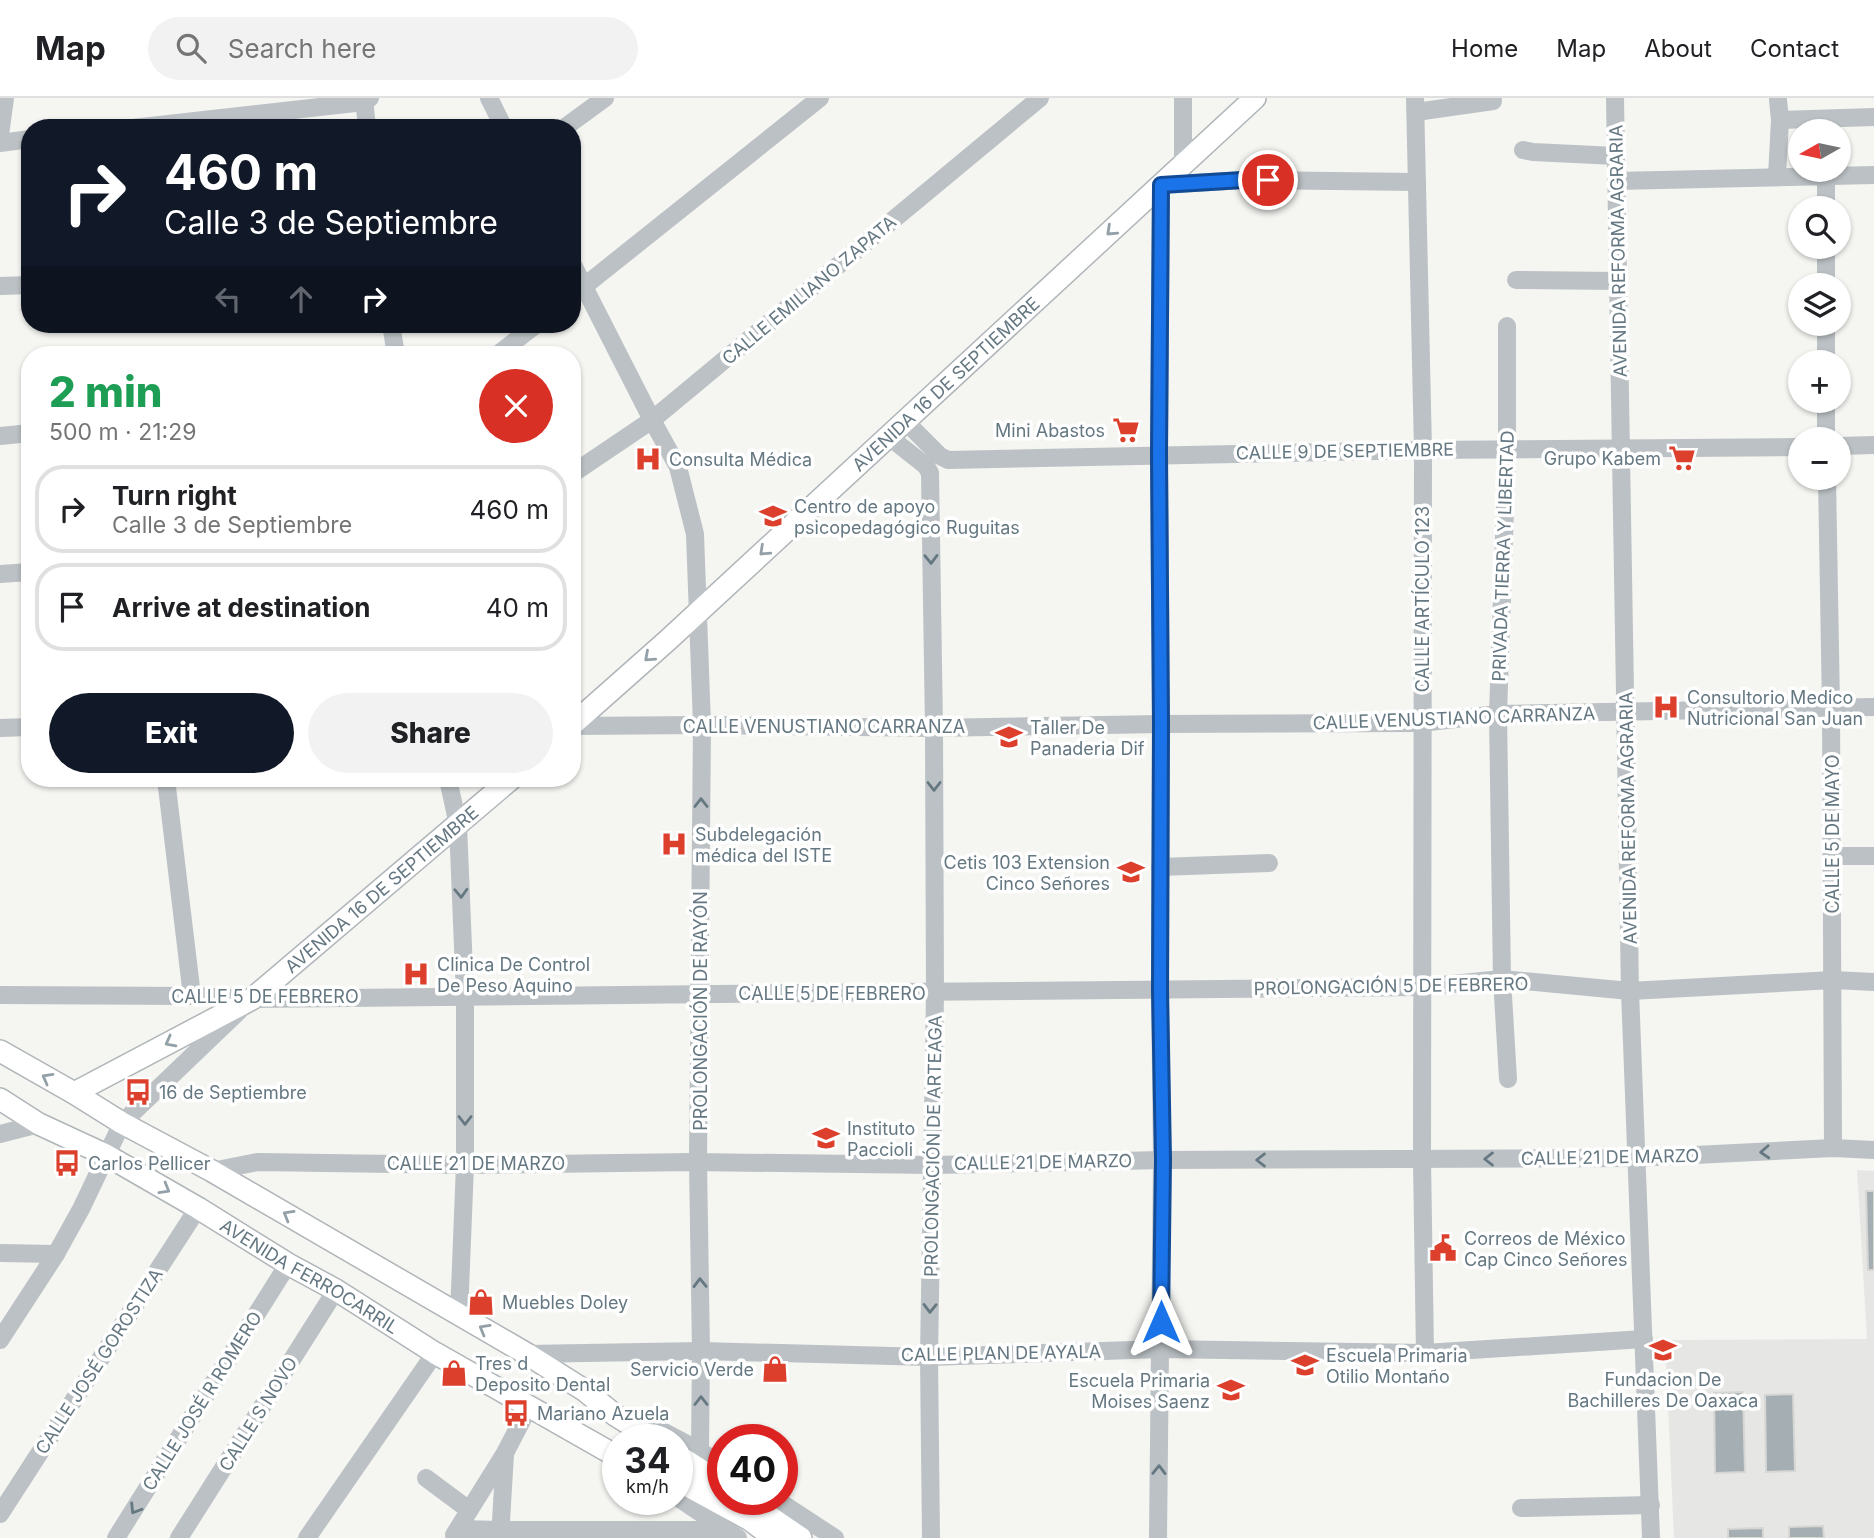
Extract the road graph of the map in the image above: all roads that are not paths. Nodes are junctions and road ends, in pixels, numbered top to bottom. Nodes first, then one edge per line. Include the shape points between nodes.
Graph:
1 (5, 98) edge
2 (489, 98) edge
3 (605, 98) edge
4 (820, 98) edge
5 (1040, 98) edge
6 (1182, 98) edge
7 (1255, 98) edge
8 (1615, 98) edge
9 (366, 99) edge
10 (1779, 100) dead end
11 (1493, 101) dead end
12 (1416, 105) edge
13 (1874, 117) edge
14 (205, 119) edge
15 (367, 119) edge
16 (500, 119) edge
17 (577, 119) edge
18 (1780, 120) junction
19 (0, 135) edge
20 (21, 140) edge
21 (0, 143) edge
22 (1523, 150) dead end
23 (1616, 156) junction
24 (1183, 164) junction
25 (1852, 175) edge
26 (1874, 175) edge
27 (1777, 176) junction
28 (1788, 176) edge
29 (1417, 181) junction
30 (1617, 181) junction
31 (1161, 185) junction
32 (1517, 280) dead end
33 (1618, 281) junction
34 (21, 285) edge
35 (0, 286) edge
36 (581, 289) edge
37 (581, 296) edge
38 (1507, 326) dead end
39 (525, 333) edge
40 (509, 346) edge
41 (652, 420) junction
42 (905, 421) junction
43 (21, 434) edge
44 (0, 436) edge
45 (888, 436) junction
46 (1874, 445) edge
47 (1851, 446) edge
48 (1788, 447) edge
49 (1621, 448) junction
50 (1507, 449) junction
51 (1423, 450) junction
52 (1159, 454) junction
53 (581, 468) edge
54 (1826, 490) edge
55 (21, 573) edge
56 (0, 574) edge
57 (699, 611) junction
58 (1831, 707) junction
59 (1874, 708) edge
60 (1626, 713) junction
61 (1498, 714) junction
62 (581, 717) edge
63 (1421, 723) junction
64 (1161, 724) junction
65 (581, 725) edge
66 (702, 725) junction
67 (21, 727) edge
68 (0, 728) edge
69 (934, 728) junction
70 (167, 787) edge
71 (450, 787) edge
72 (502, 787) edge
73 (458, 825) junction
74 (1832, 856) junction
75 (1874, 856) edge
76 (1269, 863) dead end
77 (1160, 867) junction
78 (1502, 979) junction
79 (1833, 980) junction
80 (1874, 982) edge
81 (1422, 987) junction
82 (1160, 990) junction
83 (1630, 991) junction
84 (935, 993) junction
85 (700, 994) junction
86 (0, 995) edge
87 (192, 996) junction
88 (465, 996) junction
89 (252, 999) junction
90 (0, 1051) edge
91 (1508, 1080) dead end
92 (74, 1093) junction
93 (0, 1099) edge
94 (122, 1123) junction
95 (39, 1124) junction
96 (0, 1134) edge
97 (1833, 1148) junction
98 (1874, 1150) edge
99 (106, 1155) junction
100 (1635, 1158) junction
101 (1163, 1160) junction
102 (1422, 1160) junction
103 (698, 1162) junction
104 (465, 1165) junction
105 (933, 1165) junction
106 (212, 1171) junction
107 (198, 1208) junction
108 (0, 1253) edge
109 (56, 1254) junction
110 (288, 1264) junction
111 (336, 1290) junction
112 (459, 1315) junction
113 (1644, 1339) junction
114 (0, 1340) edge
115 (1161, 1349) junction
116 (701, 1351) junction
117 (435, 1353) junction
118 (1424, 1353) junction
119 (527, 1354) junction
120 (929, 1357) junction
121 (584, 1390) junction
122 (529, 1407) junction
123 (629, 1424) edge
124 (602, 1448) edge
125 (701, 1451) junction
126 (505, 1453) junction
127 (707, 1455) edge
128 (426, 1478) dead end
129 (693, 1488) edge
130 (1651, 1505) junction
131 (693, 1508) edge
132 (1521, 1508) dead end
133 (469, 1510) junction
134 (0, 1514) edge
135 (798, 1514) edge
136 (767, 1515) edge
137 (455, 1533) edge
138 (500, 1534) edge
139 (732, 1534) edge
140 (116, 1538) edge
141 (179, 1538) edge
142 (307, 1538) edge
143 (774, 1538) edge
144 (801, 1538) edge
145 (835, 1538) edge
146 (931, 1538) edge
147 (1158, 1538) edge
148 (1651, 1538) edge

1 - 19 street
2 - 16 street
3 - 17 street
4 - 36 street
5 - 41 street, CALLE EMILIANO ZAPATA
6 - 24 street
7 - 24 main road, AVENIDA 16 DE SEPTIEMBRE
8 - 23 street, AVENIDA REFORMA AGRARIA
9 - 14 street
9 - 15 street
10 - 18 street
11 - 12 street
12 - 29 street, CALLE ARTÍCULO 123
13 - 18 street
18 - 27 street
20 - 21 street
22 - 23 street
23 - 30 street, AVENIDA REFORMA AGRARIA
24 - 31 main road, AVENIDA 16 DE SEPTIEMBRE
25 - 26 street
27 - 28 street
27 - 30 street
29 - 31 street via 1243,180
29 - 51 street, CALLE ARTÍCULO 123
30 - 33 street, AVENIDA REFORMA AGRARIA
31 -> 42 main road, AVENIDA 16 DE SEPTIEMBRE
31 - 52 street
32 - 33 street
33 - 49 street, AVENIDA REFORMA AGRARIA
34 - 35 street
37 - 41 street, PROLONGACIÓN DE RAYÓN
38 - 50 street, PRIVADA TIERRA Y LIBERTAD
39 - 40 street
41 - 53 street, CALLE EMILIANO ZAPATA
41 - 57 street, PROLONGACIÓN DE RAYÓN via 678,467 695,534
42 - 45 main road, AVENIDA 16 DE SEPTIEMBRE
42 - 52 street, CALLE 9 DE SEPTIEMBRE via 948,460
43 - 44 street
45 -> 57 main road, AVENIDA 16 DE SEPTIEMBRE
45 -> 69 street, PROLONGACIÓN DE ARTEAGA via 930,473
46 - 47 street
48 - 49 street, CALLE 9 DE SEPTIEMBRE
49 - 50 street, CALLE 9 DE SEPTIEMBRE
49 - 60 street, AVENIDA REFORMA AGRARIA
50 - 51 street, CALLE 9 DE SEPTIEMBRE
50 - 61 street, PRIVADA TIERRA Y LIBERTAD
51 - 52 street, CALLE 9 DE SEPTIEMBRE
51 - 63 street, CALLE ARTÍCULO 123
52 - 64 street
54 - 58 street, CALLE 5 DE MAYO
55 - 56 street
57 -> 62 main road, AVENIDA 16 DE SEPTIEMBRE
57 - 66 street, PROLONGACIÓN DE RAYÓN
58 - 59 street, CALLE VENUSTIANO CARRANZA
58 - 60 street, CALLE VENUSTIANO CARRANZA
58 - 74 street, CALLE 5 DE MAYO
60 - 61 street, CALLE VENUSTIANO CARRANZA
60 - 83 street, AVENIDA REFORMA AGRARIA
61 - 63 street, CALLE VENUSTIANO CARRANZA
61 - 78 street, PRIVADA TIERRA Y LIBERTAD
63 - 64 street, CALLE VENUSTIANO CARRANZA
63 - 81 street, CALLE ARTÍCULO 123
64 - 69 street, CALLE VENUSTIANO CARRANZA
64 - 77 street
65 - 66 street, CALLE VENUSTIANO CARRANZA
66 - 69 street, CALLE VENUSTIANO CARRANZA
85 -> 66 street, PROLONGACIÓN DE RAYÓN
67 - 68 street
69 -> 84 street, PROLONGACIÓN DE ARTEAGA
70 - 87 street
71 - 73 street
72 - 73 main road, AVENIDA 16 DE SEPTIEMBRE
73 -> 88 street
73 - 89 main road, AVENIDA 16 DE SEPTIEMBRE
74 - 75 street
74 - 79 street, CALLE 5 DE MAYO
76 - 77 street
77 - 82 street
78 - 81 street, PROLONGACIÓN 5 DE FEBRERO
78 - 83 street, PROLONGACIÓN 5 DE FEBRERO
78 - 91 street, PRIVADA TIERRA Y LIBERTAD
79 - 80 street, PROLONGACIÓN 5 DE FEBRERO
79 - 83 street, PROLONGACIÓN 5 DE FEBRERO
79 - 97 street, CALLE 5 DE MAYO
81 - 82 street, PROLONGACIÓN 5 DE FEBRERO
81 - 102 street, CALLE ARTÍCULO 123
82 - 84 street, CALLE 5 DE FEBRERO
82 - 101 street
83 - 100 street, AVENIDA REFORMA AGRARIA
84 - 85 street, CALLE 5 DE FEBRERO
84 - 105 street, PROLONGACIÓN DE ARTEAGA
85 - 88 street, CALLE 5 DE FEBRERO
85 - 103 street, PROLONGACIÓN DE RAYÓN
86 - 87 street, CALLE 5 DE FEBRERO
87 - 89 street, CALLE 5 DE FEBRERO
88 - 89 street, CALLE 5 DE FEBRERO
88 -> 104 street
89 -> 92 main road, AVENIDA 16 DE SEPTIEMBRE
89 - 94 street, AVENIDA 16 DE SEPTIEMBRE
92 -> 90 main road
92 - 94 main road
93 - 95 main road, AVENIDA FERROCARRIL
94 - 99 street, AVENIDA 16 DE SEPTIEMBRE
94 - 106 main road
95 - 96 street
95 - 99 main road, AVENIDA FERROCARRIL
97 - 98 street, CALLE 21 DE MARZO
97 -> 100 street, CALLE 21 DE MARZO
99 -> 107 main road, AVENIDA FERROCARRIL
99 - 109 street, AVENIDA 16 DE SEPTIEMBRE
100 -> 102 street, CALLE 21 DE MARZO
100 - 113 street, AVENIDA REFORMA AGRARIA
102 -> 101 street, CALLE 21 DE MARZO
101 - 105 street, CALLE 21 DE MARZO
101 - 115 street
102 - 118 street, CALLE ARTÍCULO 123
103 - 104 street, CALLE 21 DE MARZO
103 - 105 street, CALLE 21 DE MARZO
116 -> 103 street, PROLONGACIÓN DE RAYÓN
104 - 106 street, CALLE 21 DE MARZO via 257,1162
104 - 112 street
105 -> 120 street, PROLONGACIÓN DE ARTEAGA
112 -> 106 main road
107 - 110 main road, AVENIDA FERROCARRIL
107 - 134 street, CALLE JOSÉ GOROSTIZA
108 - 109 street
109 - 114 street, AVENIDA 16 DE SEPTIEMBRE
110 - 111 main road, AVENIDA FERROCARRIL
110 -> 140 street, CALLE JOSÉ R ROMERO
111 - 117 main road, AVENIDA FERROCARRIL
111 - 141 street, CALLE S NOVO
119 -> 112 main road
113 - 118 street, CALLE PLAN DE AYALA
113 - 130 street, AVENIDA REFORMA AGRARIA
115 - 118 street, CALLE PLAN DE AYALA
115 - 120 street, CALLE PLAN DE AYALA
147 -> 115 street
116 - 119 street, CALLE PLAN DE AYALA
116 - 120 street, CALLE PLAN DE AYALA
125 -> 116 street, PROLONGACIÓN DE RAYÓN
117 - 122 main road, AVENIDA FERROCARRIL
117 - 142 street
119 - 121 main road
120 - 146 street, PROLONGACIÓN DE ARTEAGA
121 - 123 main road
121 - 125 street
122 - 124 main road, AVENIDA FERROCARRIL
122 - 126 street
125 - 127 street
126 - 133 street
126 - 138 street
128 - 133 street
129 - 143 main road
130 - 132 street
130 - 148 street, AVENIDA REFORMA AGRARIA
131 - 139 street
133 - 137 street
135 - 145 street
136 - 144 main road
137 - 138 street
138 - 139 street

